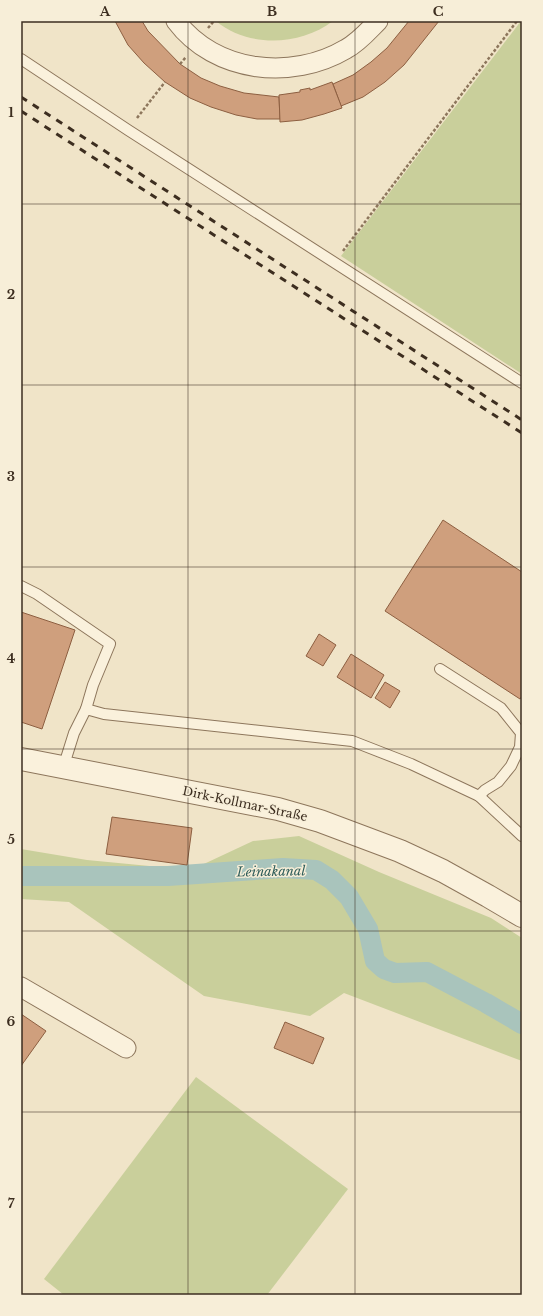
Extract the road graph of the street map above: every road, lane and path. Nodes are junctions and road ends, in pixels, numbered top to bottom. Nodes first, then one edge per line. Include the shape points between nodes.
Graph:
1 (176, 21) edge
2 (378, 21) edge
3 (517, 21) edge
4 (21, 59) edge
5 (165, 82) dead end
6 (128, 130) junction
7 (335, 263) junction
8 (522, 383) edge
9 (21, 586) edge
10 (440, 669) dead end
11 (86, 708) junction
12 (21, 759) edge
13 (63, 768) junction
14 (479, 796) junction
15 (522, 836) edge
16 (522, 916) edge
17 (21, 987) edge
18 (126, 1048) dead end

1 - 2 street via 197,42 216,54 259,68 279,69 304,66 347,49
3 - 7 path
4 - 6 lane
5 - 6 path
6 - 7 lane
7 - 8 lane
9 - 11 lane via 37,594 110,644
10 - 14 lane via 501,708 521,733 520,747 511,766 498,782
11 - 13 lane via 74,733
11 - 14 lane via 104,714 352,741 411,764
12 - 13 street, Dirk-Kollmar-Straße
13 - 16 street, Dirk-Kollmar-Straße via 278,808 320,821 400,851 443,871
14 - 15 lane
17 - 18 street

